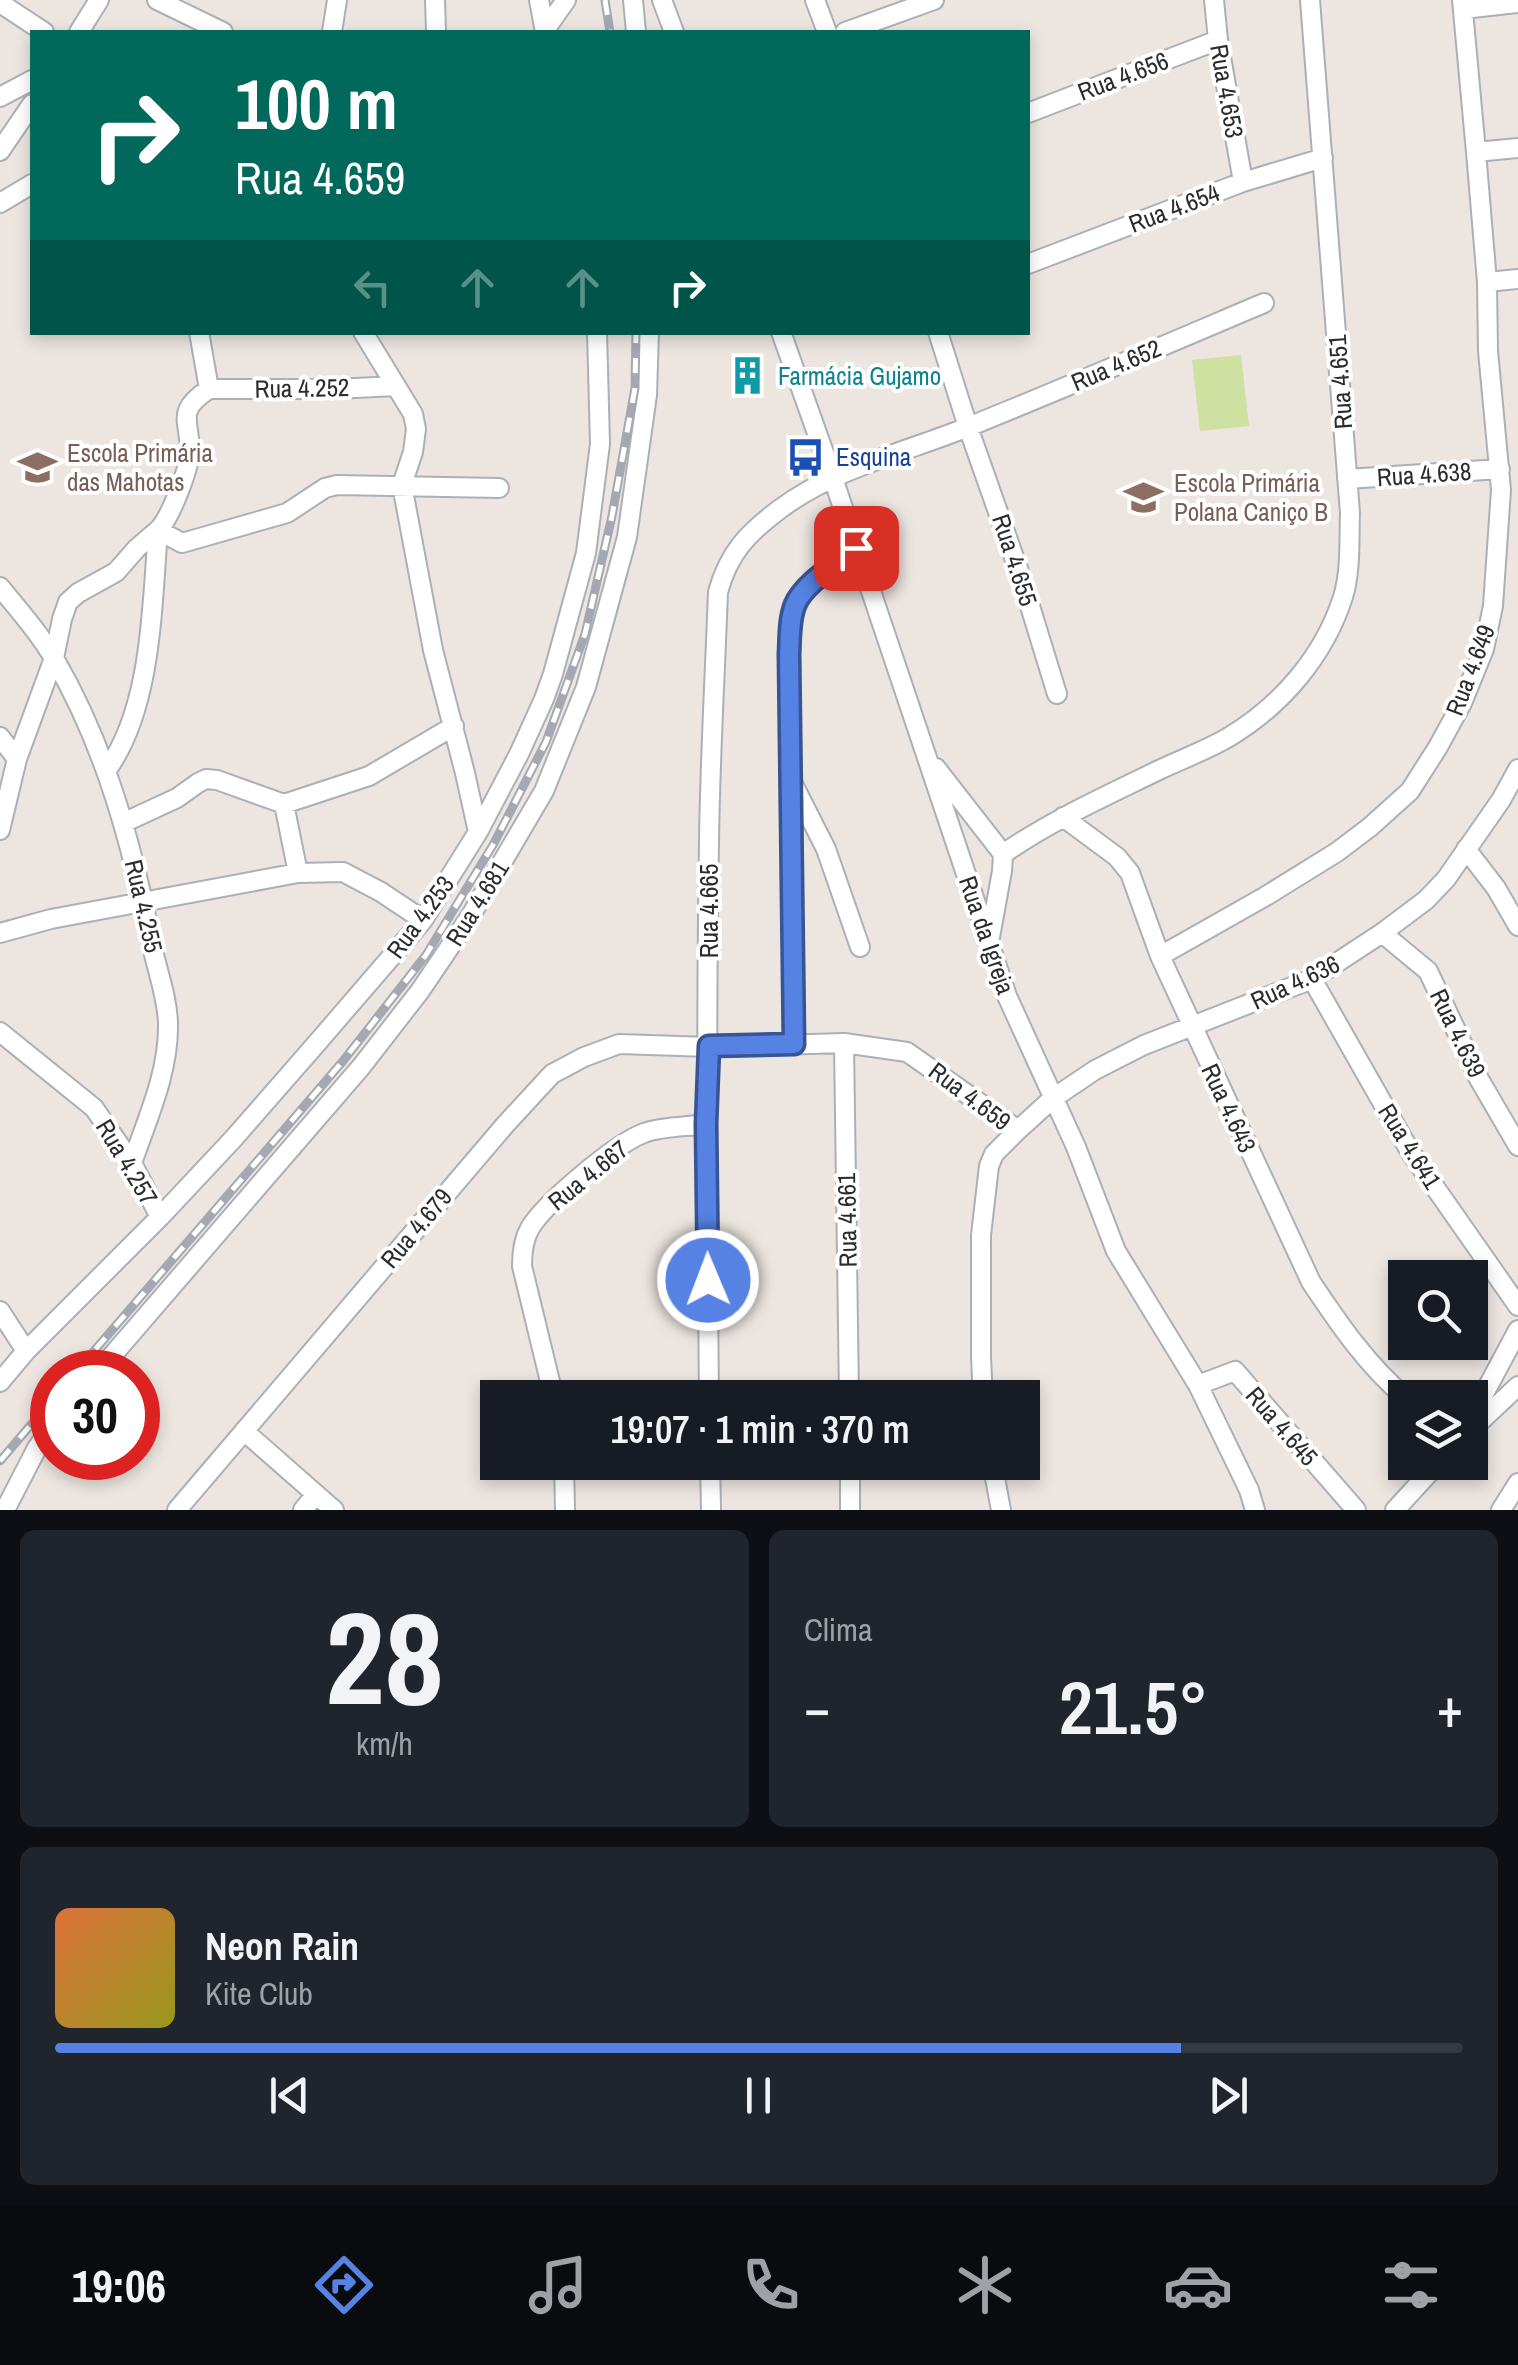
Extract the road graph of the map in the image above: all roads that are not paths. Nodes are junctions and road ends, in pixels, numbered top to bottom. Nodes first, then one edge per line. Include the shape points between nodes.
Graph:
1 (99, 0) edge
2 (157, 0) edge
3 (337, 0) edge
4 (435, 0) edge
5 (539, 0) edge
6 (566, 0) edge
7 (633, 0) edge
8 (662, 0) edge
9 (816, 0) edge
10 (934, 0) edge
11 (1214, 0) edge
12 (1310, 0) edge
13 (0, 2) edge
14 (1518, 3) edge
15 (1462, 4) edge
16 (41, 30) edge
17 (80, 30) edge
18 (220, 30) edge
19 (332, 30) edge
20 (436, 30) edge
21 (545, 30) edge
22 (546, 30) edge
23 (636, 30) edge
24 (673, 30) edge
25 (825, 30) edge
26 (851, 30) edge
27 (1218, 40) junction
28 (30, 81) edge
29 (0, 97) edge
30 (30, 107) edge
31 (1030, 112) edge
32 (1518, 148) edge
33 (0, 151) edge
34 (1476, 152) junction
35 (1323, 158) junction
36 (1243, 182) junction
37 (30, 185) edge
38 (0, 203) edge
39 (1030, 263) edge
40 (1518, 279) edge
41 (1486, 282) junction
42 (1264, 303) dead end
43 (199, 335) edge
44 (365, 335) edge
45 (597, 335) edge
46 (649, 335) edge
47 (782, 335) edge
48 (939, 335) edge
49 (396, 386) junction
50 (209, 389) junction
51 (968, 427) junction
52 (1500, 468) junction
53 (832, 478) junction
54 (1347, 480) junction
55 (402, 485) junction
56 (499, 488) dead end
57 (158, 530) junction
58 (856, 548) junction
59 (0, 587) edge
60 (54, 658) junction
61 (1057, 694) dead end
62 (454, 726) junction
63 (0, 736) edge
64 (926, 755) junction
65 (17, 759) junction
66 (1518, 768) edge
67 (106, 770) junction
68 (792, 782) junction
69 (284, 804) junction
70 (1063, 817) junction
71 (123, 823) junction
72 (0, 830) edge
73 (478, 832) junction
74 (1466, 849) junction
75 (1003, 854) junction
76 (298, 872) junction
77 (144, 901) junction
78 (423, 920) junction
79 (1518, 926) edge
80 (0, 933) edge
81 (1382, 934) junction
82 (989, 942) junction
83 (860, 947) dead end
84 (1160, 956) junction
85 (1312, 979) junction
86 (1192, 1027) junction
87 (0, 1032) edge
88 (844, 1043) junction
89 (794, 1044) junction
90 (709, 1046) junction
91 (1052, 1099) junction
92 (706, 1124) junction
93 (1018, 1130) junction
94 (1518, 1146) edge
95 (132, 1162) junction
96 (160, 1216) junction
97 (1518, 1306) edge
98 (0, 1311) edge
99 (1518, 1330) edge
100 (117, 1350) edge
101 (26, 1351) junction
102 (550, 1380) edge
103 (710, 1380) edge
104 (849, 1380) edge
105 (982, 1380) edge
106 (0, 1382) edge
107 (1388, 1383) edge
108 (1198, 1385) junction
109 (1488, 1386) edge
110 (1518, 1386) edge
111 (1488, 1414) edge
112 (244, 1431) junction
113 (30, 1460) edge
114 (564, 1480) edge
115 (710, 1480) edge
116 (850, 1480) edge
117 (995, 1480) edge
118 (1422, 1480) edge
119 (1518, 1483) edge
120 (316, 1494) junction
121 (5, 1510) edge
122 (177, 1510) edge
123 (303, 1510) edge
124 (334, 1510) edge
125 (565, 1510) edge
126 (711, 1510) edge
127 (850, 1510) edge
128 (1001, 1510) edge
129 (1255, 1510) edge
130 (1356, 1510) edge
131 (1395, 1510) edge
132 (1502, 1510) edge

1 - 17 street
2 - 18 street
3 - 19 street
4 - 20 street
5 - 21 street
6 - 22 street
7 - 23 street
8 - 24 street
9 - 25 street
10 - 26 street
11 - 27 street, Rua 4.653
12 - 35 street, Rua 4.651
13 - 16 street
14 - 15 street
15 - 34 street, Rua 4.649
27 - 31 street, Rua 4.656
27 - 36 street, Rua 4.653
28 - 29 street
30 - 33 street
32 - 34 street
34 - 41 street, Rua 4.649
35 - 36 street, Rua 4.654
35 - 54 street, Rua 4.651
36 - 39 street, Rua 4.654
37 - 38 street
40 - 41 street
41 - 52 street, Rua 4.649
42 - 51 street, Rua 4.652
43 - 50 street
44 - 49 street
45 - 73 street, Rua 4.253 via 600,444 586,553 544,699
46 - 100 street, Rua 4.681 via 627,537 586,687 544,791 420,991
47 - 53 street, Rua da Igreja
48 - 51 street, Rua 4.655
49 - 50 street, Rua 4.252
49 - 55 street via 416,429
50 - 57 street via 188,408 184,478
51 - 53 street, Rua 4.652
51 - 61 street, Rua 4.655
52 - 54 street, Rua 4.638
52 - 84 street, Rua 4.649 via 1493,606 1484,649 1462,704 1410,791 1337,852
53 - 58 street, Rua da Igreja
53 - 90 street, Rua 4.665 via 781,508 738,545 718,592
54 - 70 street, Rua 4.651 via 1344,594 1311,663 1260,716 1227,739
55 - 56 street
55 - 57 street via 325,488 288,513 182,543
55 - 62 street
57 - 60 street via 116,572 68,602
57 - 67 street via 144,668 124,740
58 - 64 street, Rua da Igreja
58 - 68 street via 794,605
59 - 60 street, Rua 4.255
60 - 65 street
60 - 67 street, Rua 4.255
62 - 69 street via 368,776
62 - 73 street
63 - 65 street
64 - 75 street
64 - 82 street, Rua da Igreja
65 - 72 street
66 - 74 street, Rua 4.636
67 - 71 street, Rua 4.255
68 - 83 street via 826,849
68 - 89 street
69 - 71 street via 206,779
69 - 76 street
70 - 75 street, Rua 4.651
70 - 84 street, Rua 4.643 via 1130,873
71 - 77 street, Rua 4.255
73 - 78 street, Rua 4.253
74 - 79 street
74 - 81 street, Rua 4.636 via 1426,900
75 - 82 street
76 - 77 street
76 - 78 street via 343,872
77 - 80 street
77 - 95 street, Rua 4.255 via 168,1022 160,1082
78 - 96 street, Rua 4.253
81 - 85 street, Rua 4.636
81 - 94 street, Rua 4.639 via 1428,972
82 - 91 street, Rua da Igreja
84 - 86 street, Rua 4.643
85 - 86 street, Rua 4.636
85 - 97 street, Rua 4.641 via 1411,1153
86 - 91 street, Rua 4.636 via 1095,1070
86 - 107 street, Rua 4.643 via 1311,1282
87 - 95 street, Rua 4.257 via 94,1108
88 - 89 street, Rua 4.659
88 - 93 street, Rua 4.659 via 908,1052
88 - 104 street, Rua 4.661
89 - 90 street, Rua 4.659
90 - 92 street, Rua 4.665
90 - 112 street, Rua 4.679 via 620,1044 552,1074
91 - 93 street, Rua 4.636
91 - 108 street, Rua da Igreja via 1116,1251
92 - 102 street, Rua 4.667 via 647,1132 621,1144 529,1230 522,1266
92 - 103 street, Rua 4.665
93 - 105 street, Rua 4.659 via 989,1166 981,1236
95 - 96 street, Rua 4.257
96 - 101 street, Rua 4.253
98 - 101 street
99 - 109 street
101 - 106 street, Rua 4.253
108 - 129 street, Rua da Igreja
108 - 130 street, Rua 4.645 via 1235,1371
110 - 111 street
112 - 120 street
112 - 122 street, Rua 4.679
113 - 121 street
114 - 125 street
115 - 126 street
116 - 127 street
117 - 128 street
118 - 131 street
119 - 132 street
120 - 123 street
120 - 124 street

